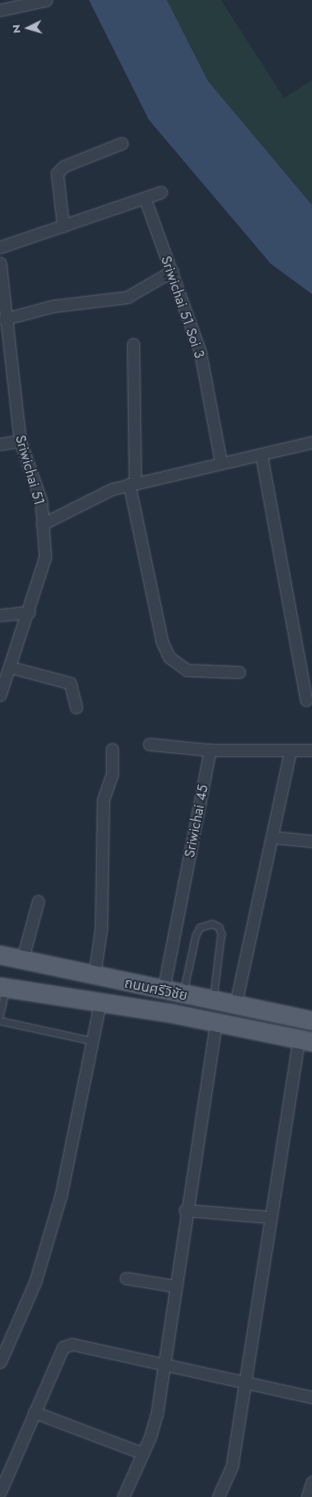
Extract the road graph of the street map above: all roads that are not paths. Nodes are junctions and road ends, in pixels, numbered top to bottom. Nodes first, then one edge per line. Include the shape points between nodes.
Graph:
1 (46, 0) edge
2 (0, 10) edge
3 (122, 143) dead end
4 (161, 192) dead end
5 (146, 199) junction
6 (64, 226) junction
7 (0, 248) edge
8 (0, 263) edge
9 (172, 271) junction
10 (4, 319) junction
11 (133, 344) dead end
12 (20, 441) junction
13 (312, 442) edge
14 (0, 444) edge
15 (261, 454) junction
16 (221, 463) junction
17 (132, 484) junction
18 (42, 524) junction
19 (29, 612) junction
20 (0, 615) edge
21 (10, 667) junction
22 (239, 672) dead end
23 (0, 695) edge
24 (306, 700) dead end
25 (76, 707) dead end
26 (149, 744) dead end
27 (112, 749) dead end
28 (210, 750) junction
29 (312, 750) edge
30 (290, 752) junction
31 (272, 837) junction
32 (312, 841) edge
33 (38, 901) dead end
34 (0, 955) edge
35 (22, 960) junction
36 (94, 976) junction
37 (3, 988) edge
38 (162, 991) junction
39 (183, 995) junction
40 (213, 1002) junction
41 (100, 1003) junction
42 (235, 1006) junction
43 (0, 1016) edge
44 (312, 1020) edge
45 (0, 1021) edge
46 (216, 1023) junction
47 (305, 1040) edge
48 (92, 1041) junction
49 (185, 1210) junction
50 (270, 1217) junction
51 (126, 1278) dead end
52 (175, 1286) junction
53 (0, 1364) edge
54 (163, 1366) junction
55 (246, 1384) junction
56 (312, 1397) edge
57 (34, 1412) junction
58 (142, 1453) junction
59 (312, 1482) edge
60 (0, 1493) edge
61 (6, 1497) edge
62 (123, 1497) edge
63 (218, 1497) edge
64 (307, 1497) edge

1 - 2 street
3 - 6 street via 64,166 57,173
4 - 5 street
5 - 6 street
5 - 9 street, Sriwichai 51 Soi 3
6 - 7 street
8 - 10 street, Sriwichai 51
9 - 10 street via 127,297 53,306
9 - 16 street, Sriwichai 51 Soi 3 via 200,352
10 - 12 street, Sriwichai 51
11 - 17 street
12 - 14 street
12 - 18 street, Sriwichai 51 via 41,501
13 - 15 street
15 - 16 street
15 - 24 street
16 - 17 street
17 - 18 street via 96,495
17 - 22 street via 162,642 169,657 187,670
18 - 19 street, Sriwichai 51 via 45,557
19 - 20 street
19 - 21 street, Sriwichai 51
21 - 23 street, Sriwichai 51
21 - 25 street via 70,683
26 - 28 street
27 - 36 street via 112,774 103,800 101,928
28 - 30 street
28 - 38 street, Sriwichai 45
29 - 30 street
30 - 31 street
31 - 32 street
31 - 42 street
33 - 35 street
34 - 35 main road, ถนนศรีวิชัย
35 - 36 main road, ถนนศรีวิชัย
36 - 38 main road, ถนนศรีวิชัย
37 - 41 main road, ถนนศรีวิชัย
37 - 43 lane
38 - 39 main road, ถนนศรีวิชัย
39 - 40 main road, ถนนศรีวิชัย
39 - 40 lane via 196,936 200,928 212,924 219,927 222,934
40 - 42 main road, ถนนศรีวิชัย
41 - 46 main road, ถนนศรีวิชัย
41 - 48 street
42 - 44 main road, ถนนศรีวิชัย
45 - 48 lane
46 - 47 main road, ถนนศรีวิชัย
46 - 49 street
47 - 50 street
48 - 53 street via 61,1194 35,1282
49 - 50 street
49 - 52 street
50 - 55 street
51 - 52 street
52 - 54 street
54 - 55 street
54 - 57 street via 72,1344 63,1347
54 - 58 street via 150,1436
55 - 56 street
55 - 63 street via 232,1465
57 - 58 street
57 - 60 street
58 - 62 street
59 - 64 street
60 - 61 street

